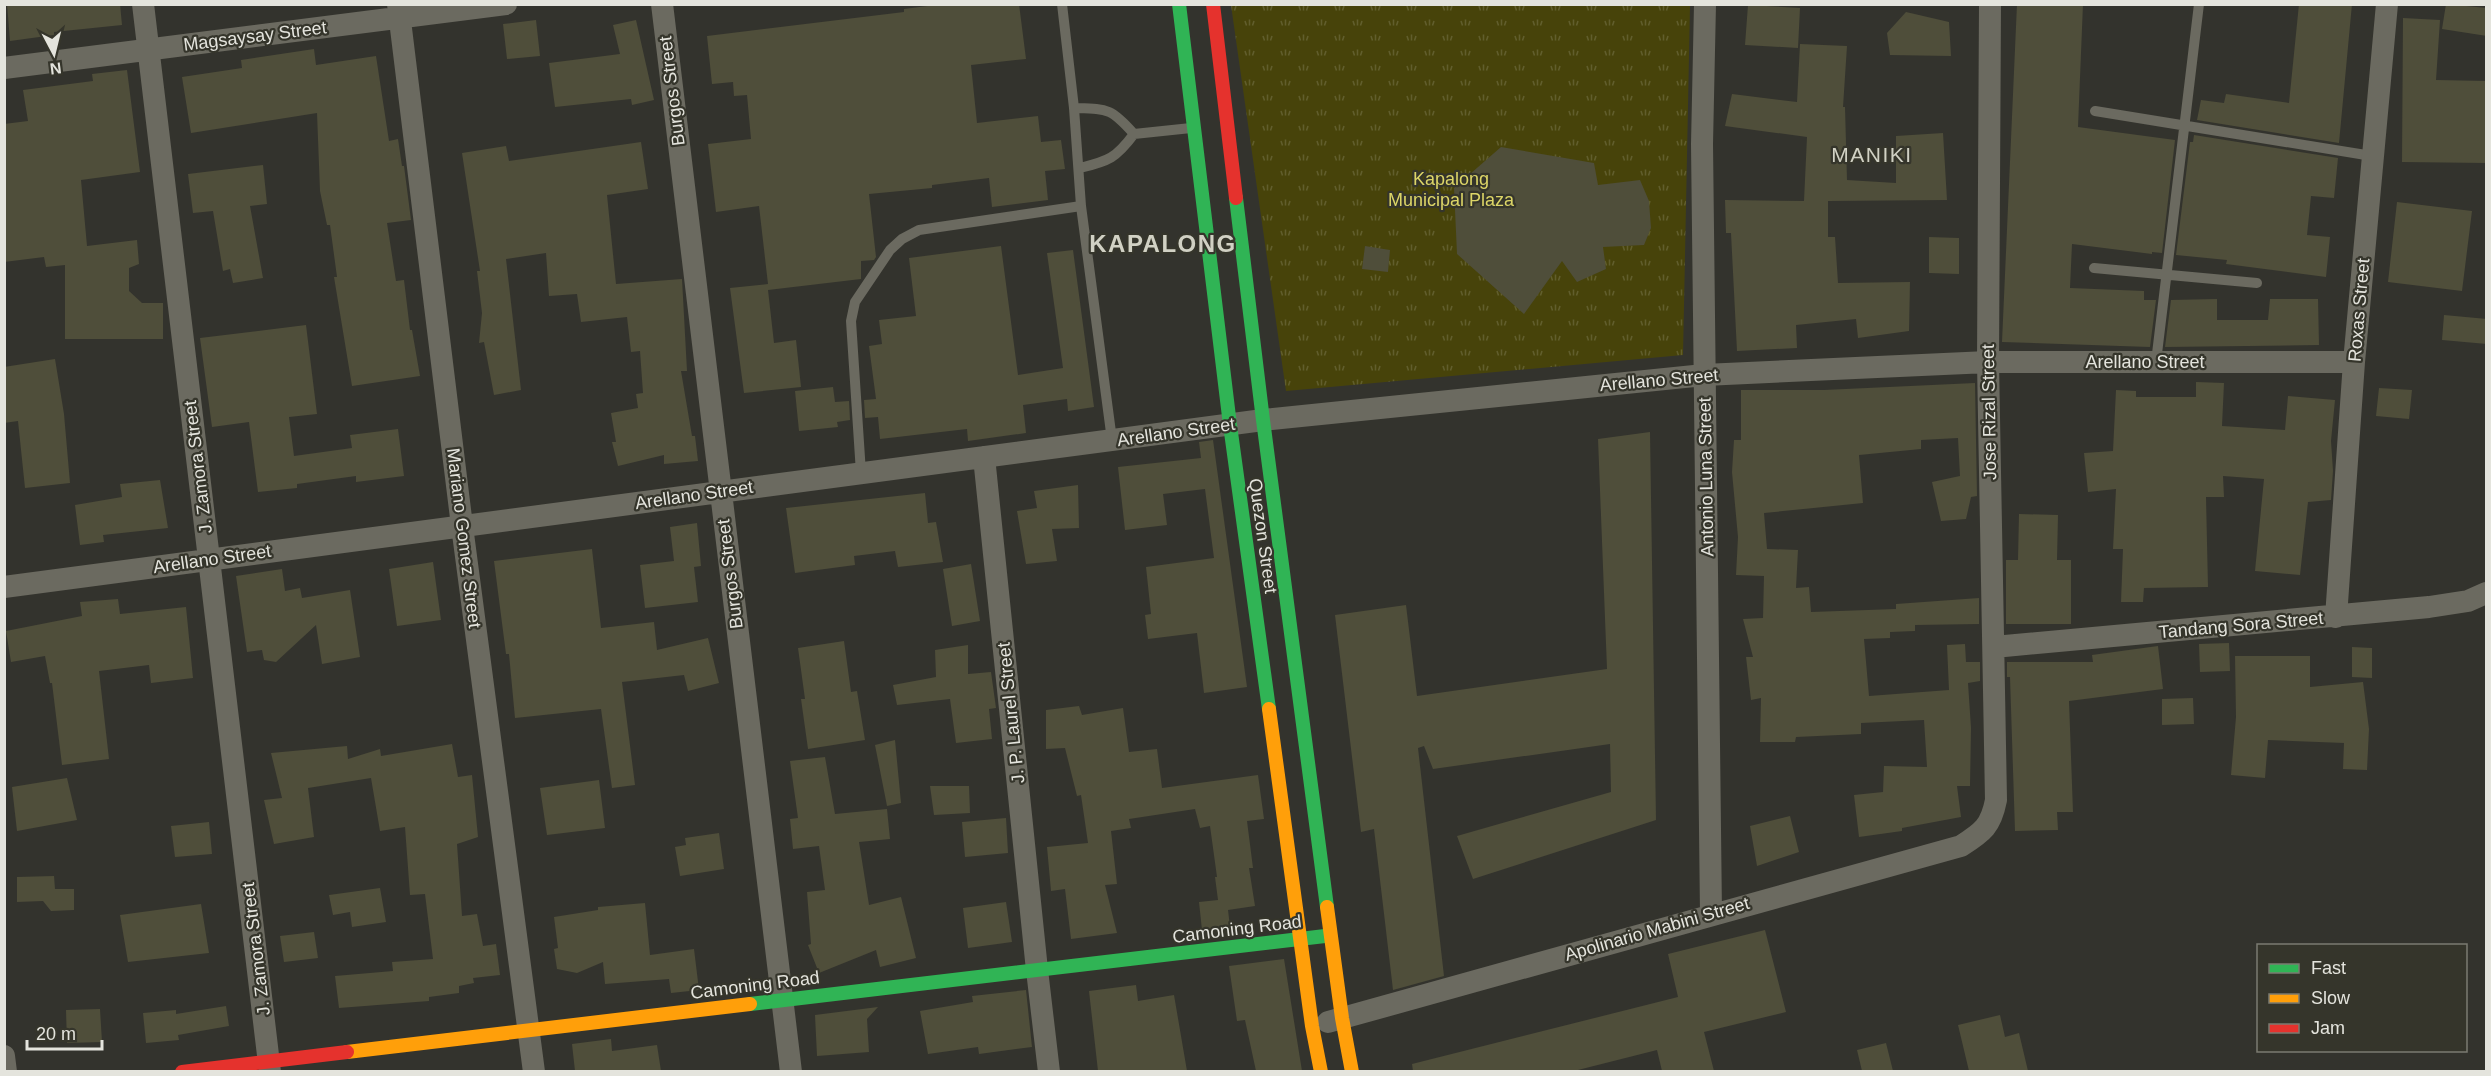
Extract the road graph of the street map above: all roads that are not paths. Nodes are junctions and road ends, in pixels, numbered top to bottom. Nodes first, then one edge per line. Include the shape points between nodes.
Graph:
1 (143, 4) edge
2 (506, 4) edge
3 (662, 4) edge
4 (1062, 4) edge
5 (1179, 4) edge
6 (1213, 4) edge
7 (1705, 4) edge
8 (1990, 4) edge
9 (2199, 4) edge
10 (2386, 4) edge
11 (399, 11) edge
12 (149, 49) junction
13 (4, 68) edge
14 (1074, 108) junction
15 (2095, 111) dead end
16 (1210, 125) junction
17 (2185, 125) junction
18 (1134, 134) junction
19 (2372, 156) junction
20 (1080, 168) junction
21 (1081, 206) junction
22 (2094, 268) dead end
23 (2167, 274) junction
24 (2257, 283) dead end
25 (1988, 362) junction
26 (2156, 362) junction
27 (2354, 362) junction
28 (1704, 375) junction
29 (1263, 420) junction
30 (1230, 424) junction
31 (1112, 440) junction
32 (984, 457) junction
33 (861, 473) junction
34 (720, 492) junction
35 (462, 526) junction
36 (209, 560) junction
37 (4, 587) edge
38 (2487, 593) edge
39 (2336, 617) junction
40 (1994, 648) junction
41 (1993, 818) joint
42 (1712, 914) junction
43 (1331, 936) junction
44 (1300, 939) junction
45 (1037, 970) junction
46 (782, 1000) junction
47 (1342, 1018) junction
48 (1312, 1026) junction
49 (528, 1030) junction
50 (4, 1056) edge
51 (270, 1066) edge
52 (6, 1071) edge
53 (182, 1071) edge
54 (534, 1071) edge
55 (791, 1071) edge
56 (1050, 1071) edge
57 (1321, 1071) edge
58 (1352, 1071) edge

1 - 12 street, J. Zamora Street
2 - 11 street, Magsaysay Street
3 - 34 street, Burgos Street
4 - 14 lane
5 - 16 main road, Quezon Street
6 - 16 main road, Quezon Street
7 - 28 street, Antonio Luna Street
8 - 25 street, Jose Rizal Street
9 - 17 lane
10 - 19 street, Roxas Street
11 - 12 street, Magsaysay Street
11 - 35 street, Mariano Gomez Street
12 - 13 street, Magsaysay Street
12 - 36 street, J. Zamora Street
14 - 18 lane via 1105,109
14 - 20 lane
15 - 17 lane
16 - 18 lane
16 - 29 main road, Quezon Street
16 - 30 main road, Quezon Street
17 - 19 lane
17 - 23 lane
18 - 20 lane via 1113,158
19 - 27 street, Roxas Street
20 - 21 lane
21 - 31 lane
21 - 33 lane via 919,230 890,250 855,302 851,321
22 - 23 lane
23 - 24 lane
23 - 26 lane
25 - 26 street, Arellano Street
25 - 28 street, Arellano Street
25 - 40 street, Jose Rizal Street
26 - 27 street, Arellano Street
27 - 39 street, Roxas Street
28 - 29 street, Arellano Street
28 - 42 street, Antonio Luna Street
29 - 30 street, Arellano Street
29 - 43 main road, Quezon Street
30 - 31 street, Arellano Street
30 - 44 main road, Quezon Street
31 - 32 street, Arellano Street
32 - 33 street, Arellano Street
32 - 45 street, J. P. Laurel Street
33 - 34 street, Arellano Street
34 - 35 street, Arellano Street
34 - 46 street, Burgos Street
35 - 36 street, Arellano Street
35 - 49 street, Mariano Gomez Street
36 - 37 street, Arellano Street
36 - 51 street, J. Zamora Street
38 - 39 street, Tandang Sora Street via 2468,601
39 - 40 street, Tandang Sora Street
40 - 41 street, Jose Rizal Street
41 - 42 street, Apolinario Mabini Street via 1981,833 1961,846
42 - 47 street, Apolinario Mabini Street
43 - 44 main road, Camoning Road
43 - 47 main road, Quezon Street
44 - 45 main road, Camoning Road
44 - 48 main road, Quezon Street
45 - 46 main road, Camoning Road
45 - 56 street, J. P. Laurel Street
46 - 49 main road, Camoning Road
46 - 55 street, Burgos Street
47 - 48 street, Apolinario Mabini Street
47 - 58 main road, Quezon Street
48 - 57 main road, Quezon Street
49 - 51 main road, Camoning Road
49 - 54 street, Mariano Gomez Street
50 - 52 street
51 - 53 main road, Camoning Road

